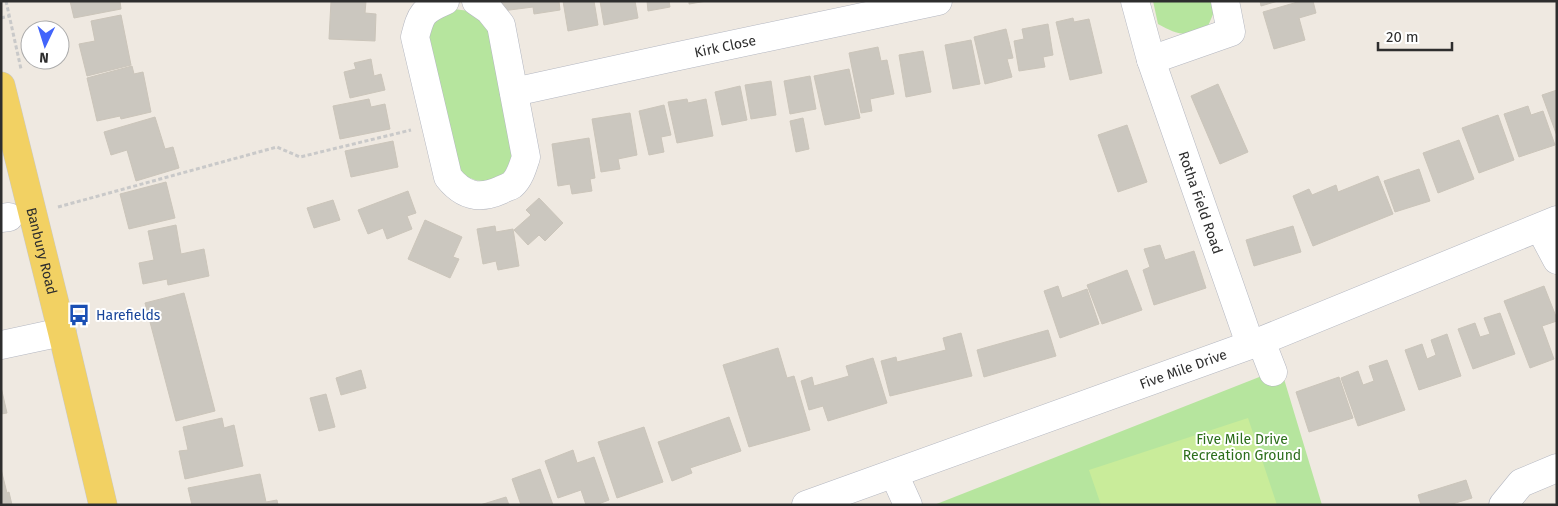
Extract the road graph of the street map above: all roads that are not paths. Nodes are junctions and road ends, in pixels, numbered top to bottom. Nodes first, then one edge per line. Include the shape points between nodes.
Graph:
1 (445, 1) edge
2 (476, 1) edge
3 (938, 1) edge
4 (1135, 1) edge
5 (1225, 1) edge
6 (1151, 60) junction
7 (1, 86) edge
8 (514, 92) junction
9 (1549, 224) edge
10 (1557, 260) edge
11 (62, 332) junction
12 (1256, 342) junction
13 (1, 345) edge
14 (1273, 372) dead end
15 (1557, 468) edge
16 (894, 474) junction
17 (103, 505) edge
18 (806, 505) edge
19 (908, 505) edge
20 (1503, 505) edge

1 - 8 street via 428,8 419,21 415,37 448,177 472,195 493,193 512,185 521,172 526,157
2 - 8 street via 489,10 501,25
3 - 8 street, Kirk Close
4 - 6 street, Rotha Field Road
5 - 6 street via 1235,41
6 - 12 street, Rotha Field Road
7 - 11 main road, Banbury Road
9 - 10 street
9 - 12 street, Five Mile Drive
11 - 13 street
11 - 17 main road, Banbury Road
12 - 14 street, Rotha Field Road
12 - 16 street, Five Mile Drive
15 - 20 street via 1521,483
16 - 18 street, Five Mile Drive
16 - 19 street

